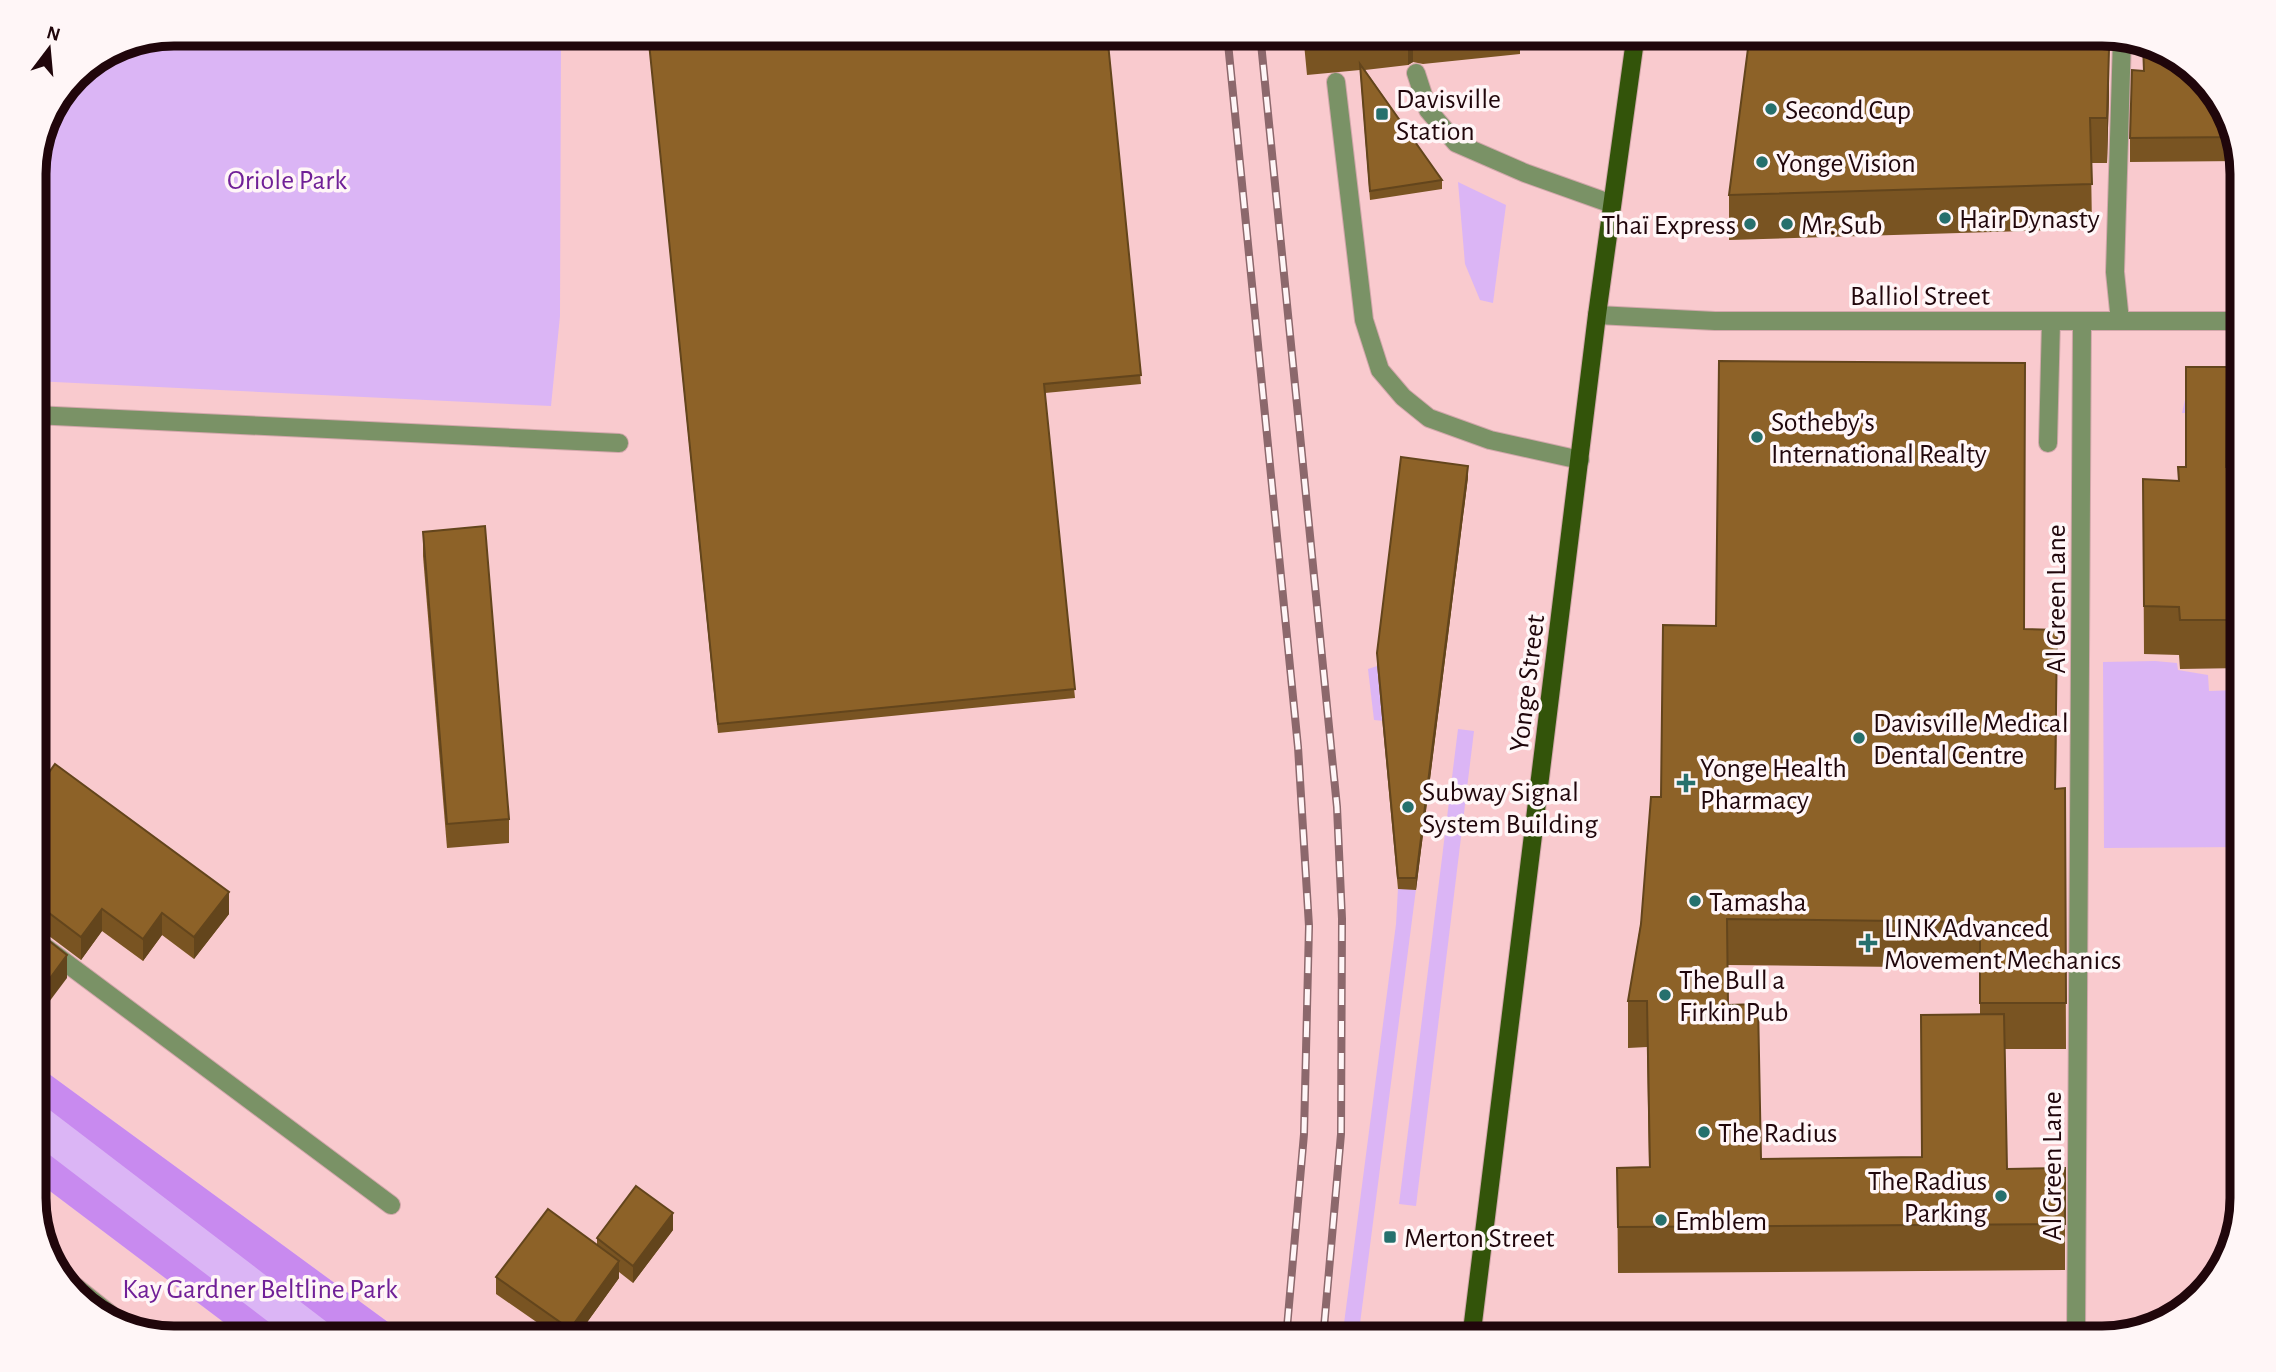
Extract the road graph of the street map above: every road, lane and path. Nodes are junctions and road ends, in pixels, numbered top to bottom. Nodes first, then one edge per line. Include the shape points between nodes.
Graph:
1 (1634, 46) edge
2 (2122, 47) edge
3 (1416, 73) dead end
4 (1336, 82) edge
5 (1612, 204) junction
6 (1597, 315) junction
7 (2051, 321) junction
8 (2082, 321) junction
9 (2120, 321) junction
10 (2230, 321) edge
11 (46, 416) edge
12 (619, 443) dead end
13 (2048, 443) dead end
14 (1580, 460) junction
15 (46, 948) edge
16 (391, 1205) dead end
17 (1473, 1326) edge
18 (2076, 1326) edge

1 - 5 main road, Yonge Street
2 - 9 street via 2115,272
3 - 5 street via 1428,110 1457,143
4 - 14 street via 1364,320 1380,370 1429,418 1490,440
5 - 6 main road, Yonge Street
6 - 7 street, Balliol Street via 1715,321
6 - 14 main road, Yonge Street
7 - 8 street, Balliol Street
7 - 13 street
8 - 9 street, Balliol Street
8 - 18 street, Al Green Lane
9 - 10 street, Balliol Street
11 - 12 street
14 - 17 main road, Yonge Street
15 - 16 street

